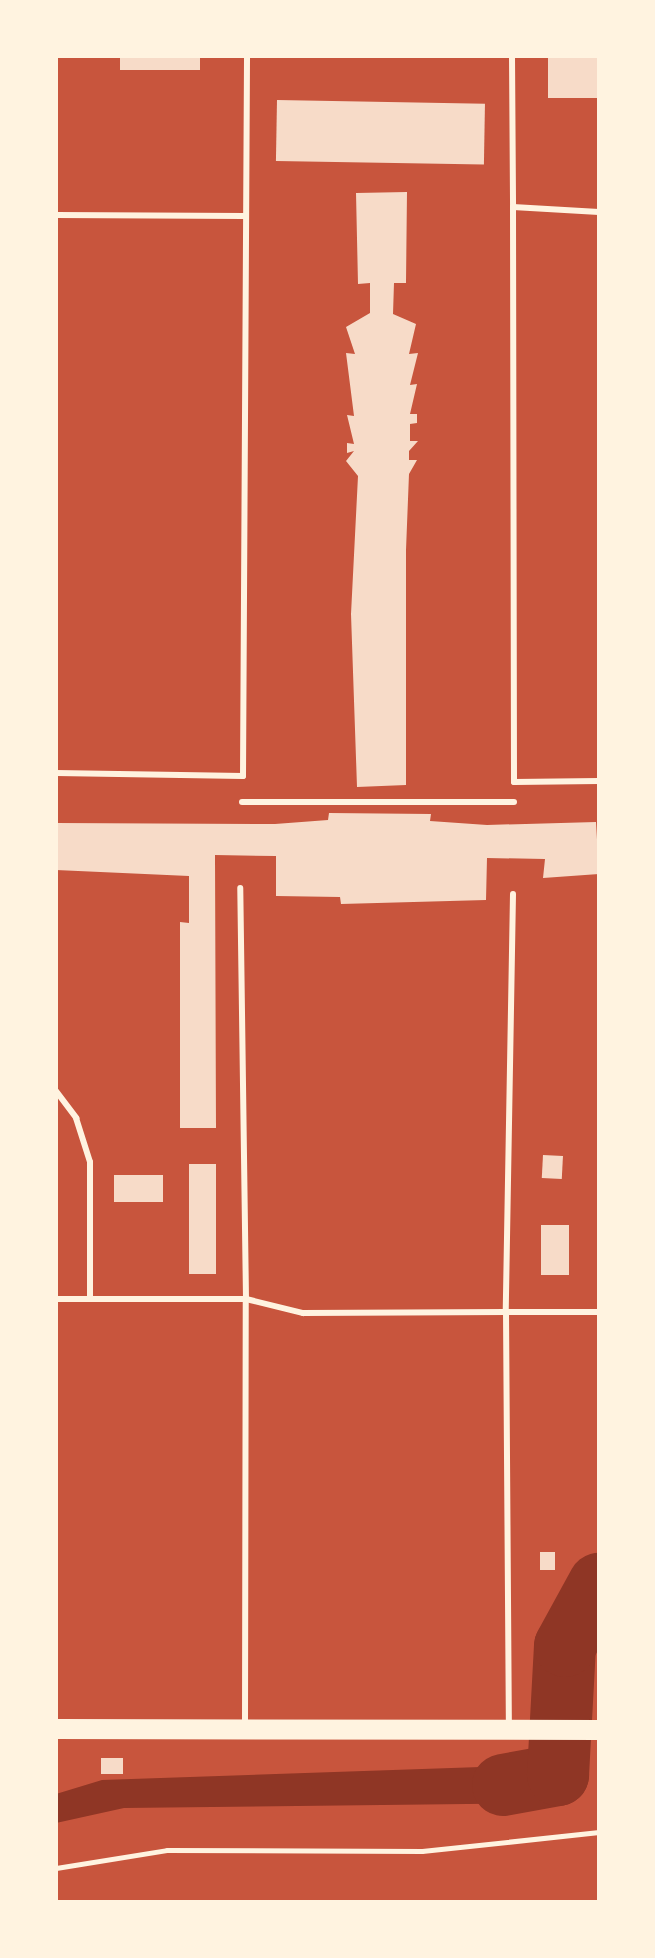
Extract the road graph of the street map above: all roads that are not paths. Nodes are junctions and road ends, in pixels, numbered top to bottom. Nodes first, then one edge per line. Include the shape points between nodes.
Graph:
1 (247, 56) edge
2 (512, 56) edge
3 (513, 207) junction
4 (599, 212) edge
5 (56, 215) edge
6 (244, 216) junction
7 (56, 773) edge
8 (599, 781) edge
9 (242, 802) dead end
10 (514, 802) dead end
11 (240, 888) dead end
12 (513, 894) dead end
13 (56, 1091) edge
14 (90, 1298) junction
15 (56, 1299) edge
16 (246, 1299) junction
17 (506, 1312) junction
18 (599, 1312) edge
19 (245, 1728) junction
20 (56, 1729) edge
21 (509, 1730) junction
22 (595, 1730) edge

1 - 6 lane
2 - 3 lane
3 - 4 lane
3 - 8 lane via 514,782
5 - 6 lane
6 - 7 lane via 243,776
9 - 10 lane
11 - 16 lane
12 - 17 lane
13 - 14 lane via 76,1118 90,1162
14 - 15 lane
14 - 16 lane
16 - 17 lane via 303,1313
16 - 19 lane
17 - 18 lane
17 - 21 lane
19 - 20 main road
19 - 21 main road
21 - 22 main road

